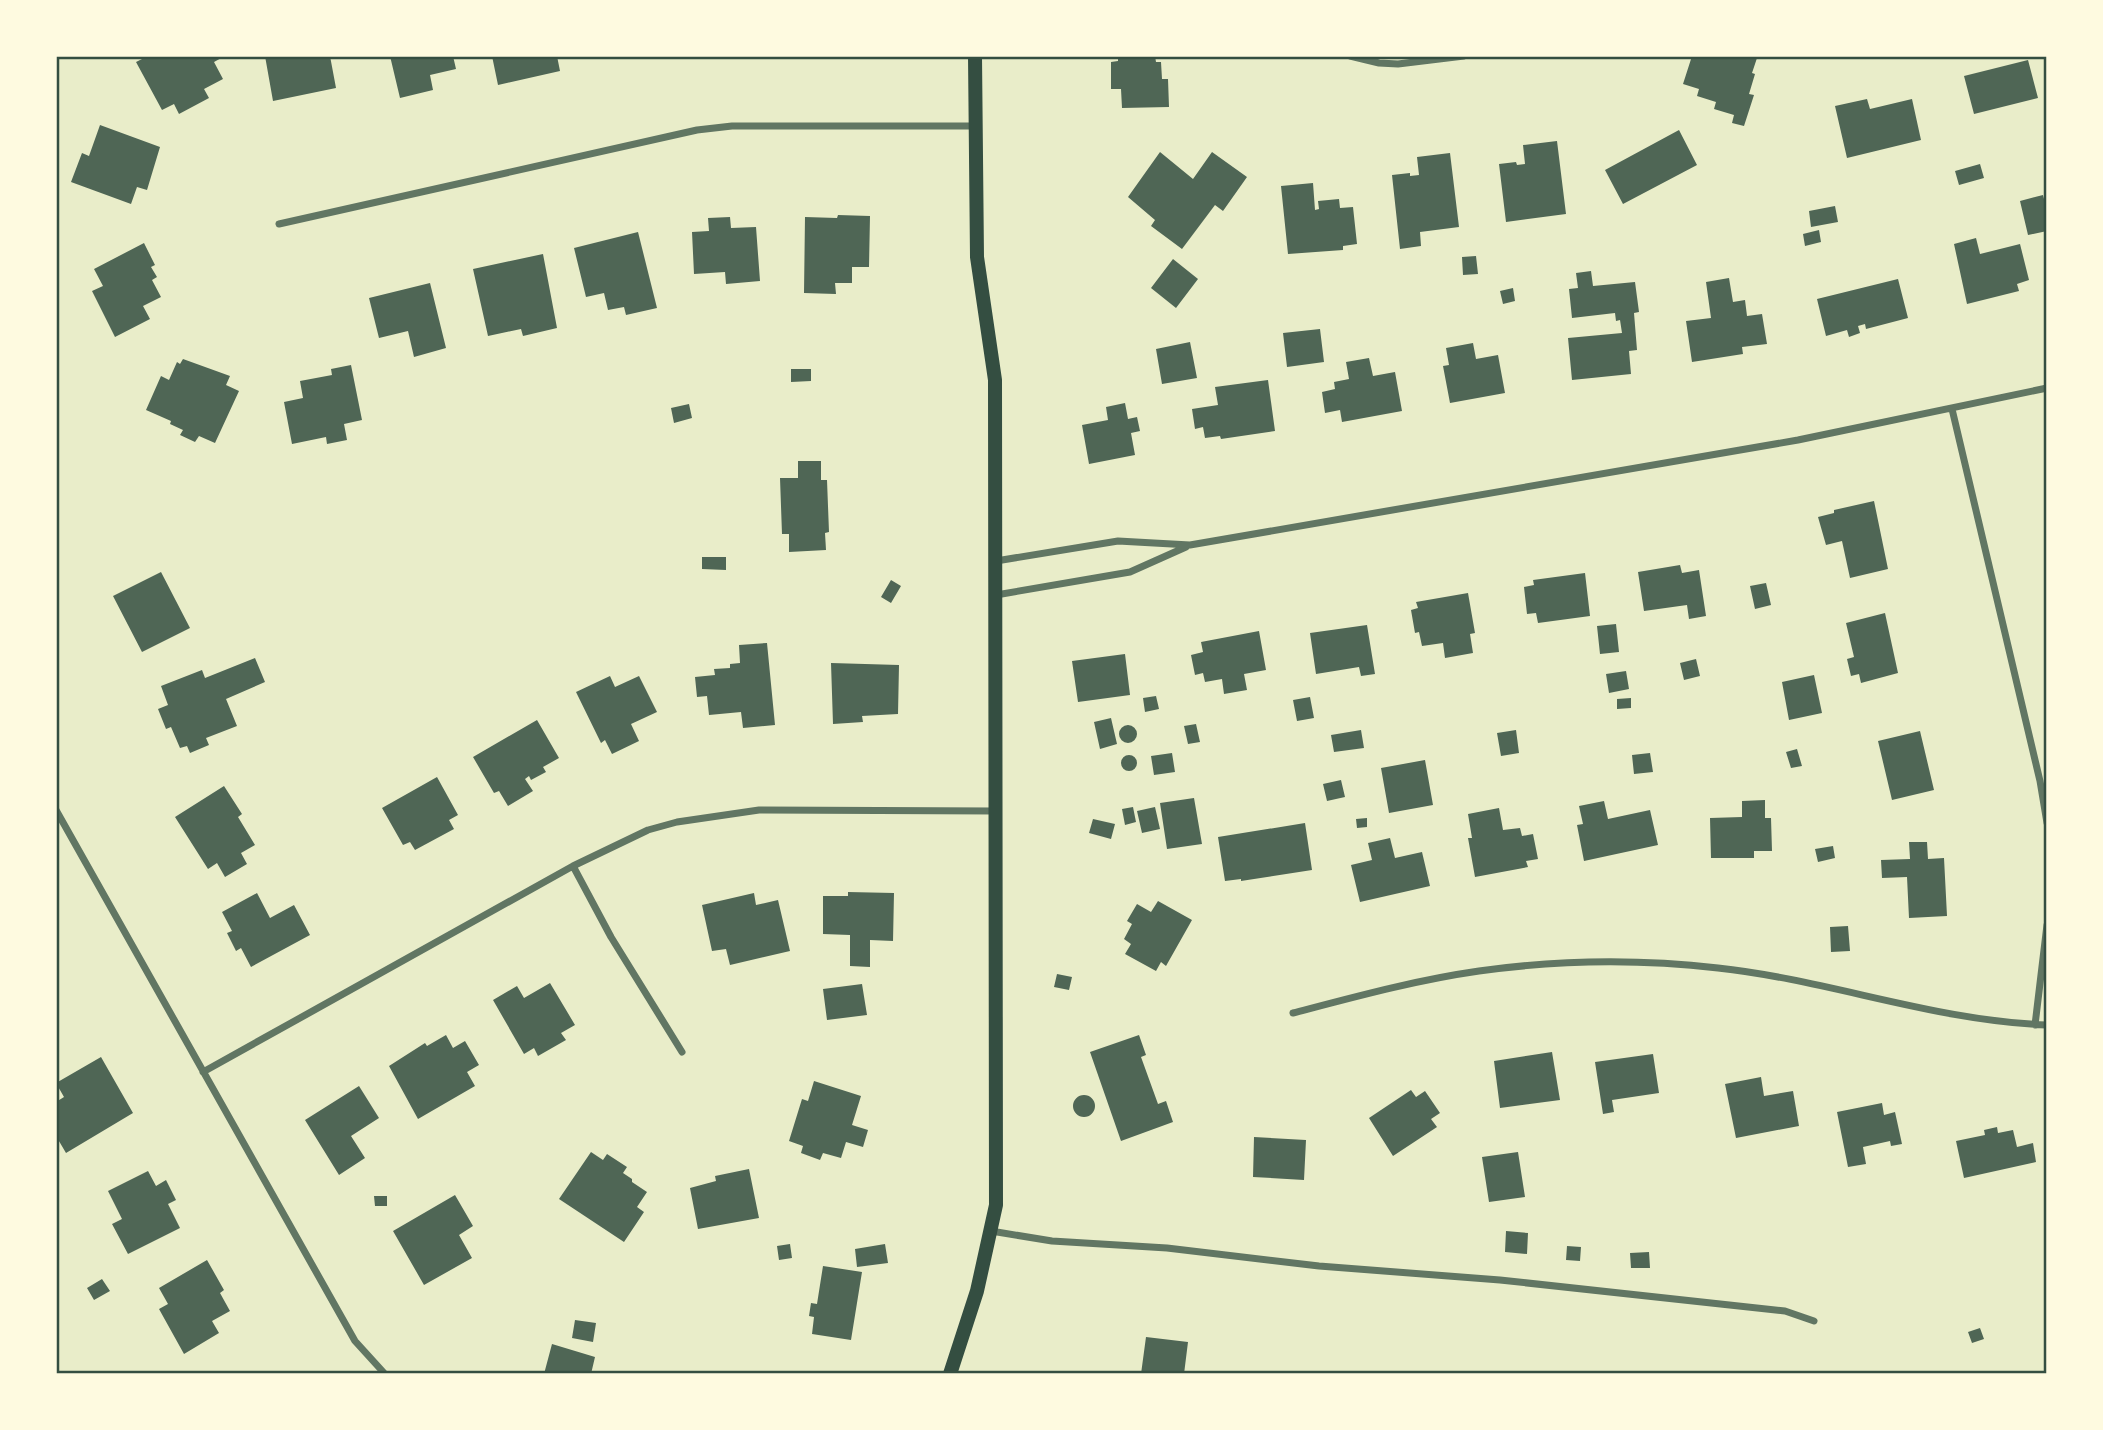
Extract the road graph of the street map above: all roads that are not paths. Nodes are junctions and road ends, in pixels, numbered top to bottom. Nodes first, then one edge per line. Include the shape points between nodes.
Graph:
1 (975, 56) edge
2 (1350, 56) edge
3 (1464, 56) edge
4 (976, 126) junction
5 (279, 224) dead end
6 (2047, 388) edge
7 (1952, 409) junction
8 (1190, 545) junction
9 (996, 561) junction
10 (996, 595) junction
11 (56, 810) edge
12 (996, 811) junction
13 (2047, 822) edge
14 (573, 866) junction
15 (2047, 925) edge
16 (1293, 1013) dead end
17 (2035, 1025) junction
18 (2047, 1026) edge
19 (682, 1052) dead end
20 (203, 1072) junction
21 (991, 1231) junction
22 (1814, 1321) dead end
23 (385, 1374) edge
24 (950, 1374) edge

1 - 4 main road
2 - 3 street via 1398,64
4 - 5 street via 697,130
4 - 9 main road via 977,257 995,380
6 - 7 street
7 - 8 street
7 - 13 street
8 - 9 street via 1118,541
8 - 10 street via 1130,572
9 - 10 main road
10 - 12 main road
11 - 20 street
12 - 14 street via 759,810 648,830
12 - 21 main road via 996,1205
14 - 19 street
14 - 20 street
15 - 17 street
16 - 17 street via 1479,971 1635,962 1719,968 1916,1009
17 - 18 street
20 - 23 street via 355,1341
21 - 22 street via 1052,1241 1568,1287 1785,1311
21 - 24 main road

